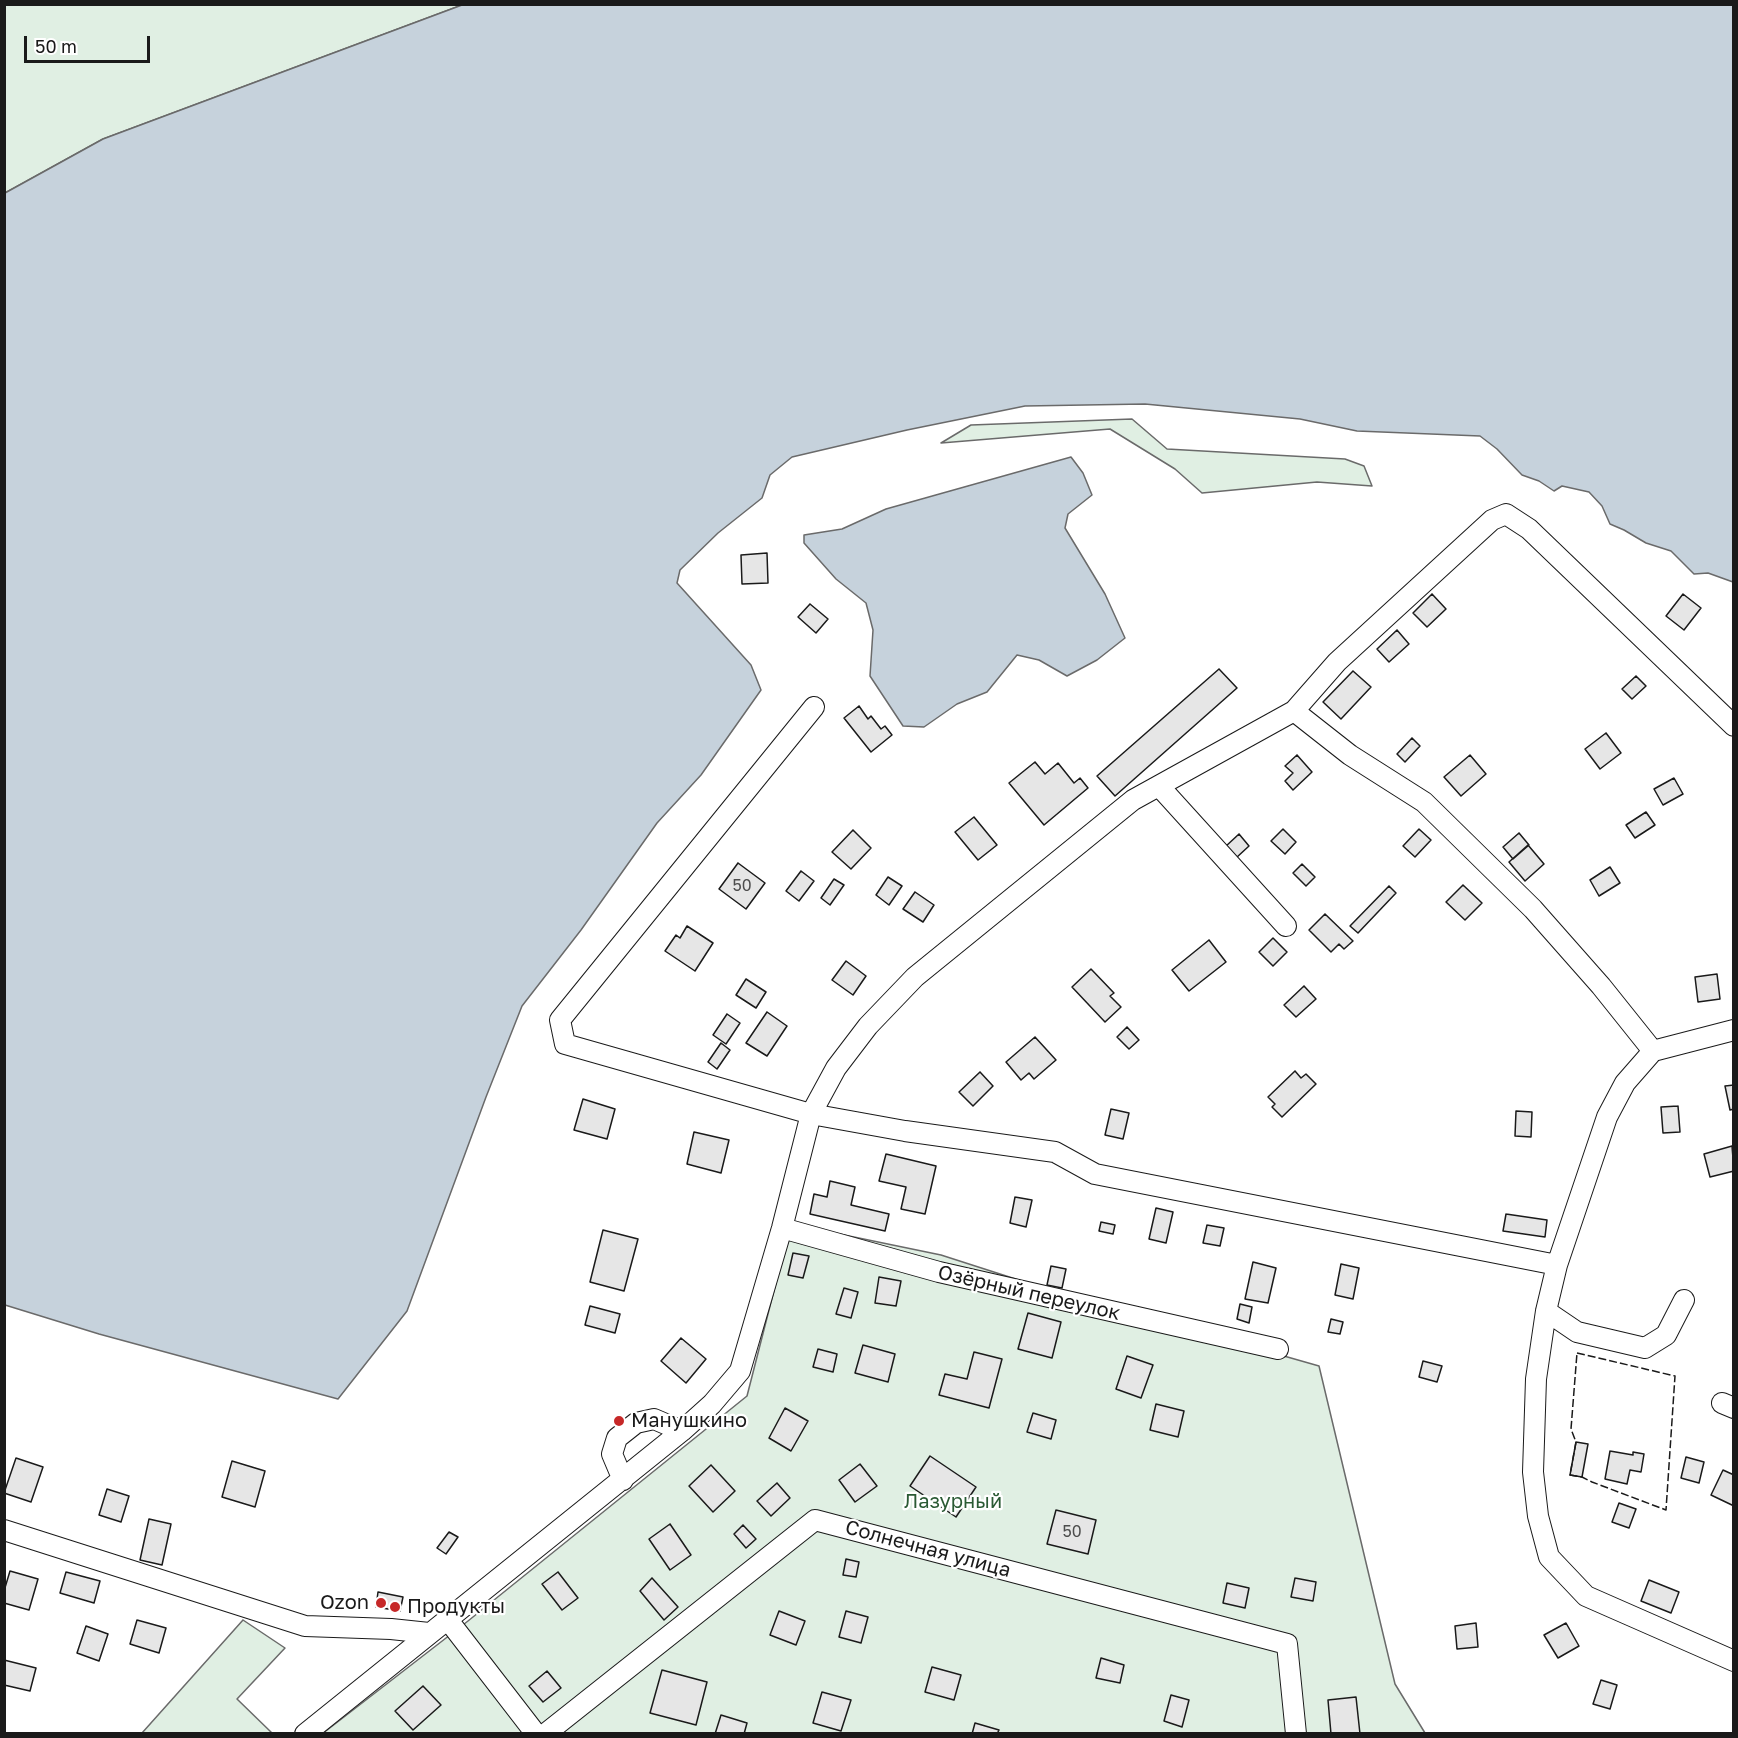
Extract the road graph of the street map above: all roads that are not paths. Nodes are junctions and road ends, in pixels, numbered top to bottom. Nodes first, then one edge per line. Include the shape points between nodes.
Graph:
1 (814, 707) dead end
2 (1294, 711) junction
3 (1734, 726) edge
4 (1159, 786) junction
5 (1286, 926) dead end
6 (1734, 1030) edge
7 (1653, 1050) junction
8 (811, 1114) junction
9 (782, 1228) junction
10 (1557, 1265) junction
11 (1684, 1300) dead end
12 (1546, 1311) junction
13 (1278, 1349) dead end
14 (682, 1431) junction
15 (622, 1480) junction
16 (4, 1530) edge
17 (448, 1620) junction
18 (429, 1633) junction
19 (1734, 1661) edge
20 (305, 1734) edge
21 (536, 1734) edge
22 (545, 1734) edge
23 (1296, 1734) edge

1 - 8 street via 560,1020 565,1044
2 - 3 street via 1337,662 1492,520 1506,514 1529,529
2 - 4 street
2 - 7 street via 1350,755 1424,802 1533,909
4 - 5 street
4 - 8 street via 1133,800 915,977 868,1026 836,1068
6 - 7 street
7 - 10 street via 1625,1083 1606,1117
8 - 9 street
8 - 10 street via 1055,1152 1095,1174
9 - 13 street, Озёрный переулок via 939,1272
9 - 14 street via 740,1371
10 - 12 street
11 - 12 street via 1666,1335 1645,1348 1577,1332
12 - 19 street via 1536,1380 1533,1472 1538,1516 1549,1557 1586,1596
14 - 15 street
14 - 15 street via 654,1419 636,1423 618,1438 612,1454
15 - 17 street
16 - 18 street via 305,1626
17 - 18 street
17 - 21 street
18 - 20 street
22 - 23 street, Солнечная улица via 815,1520 1287,1644

